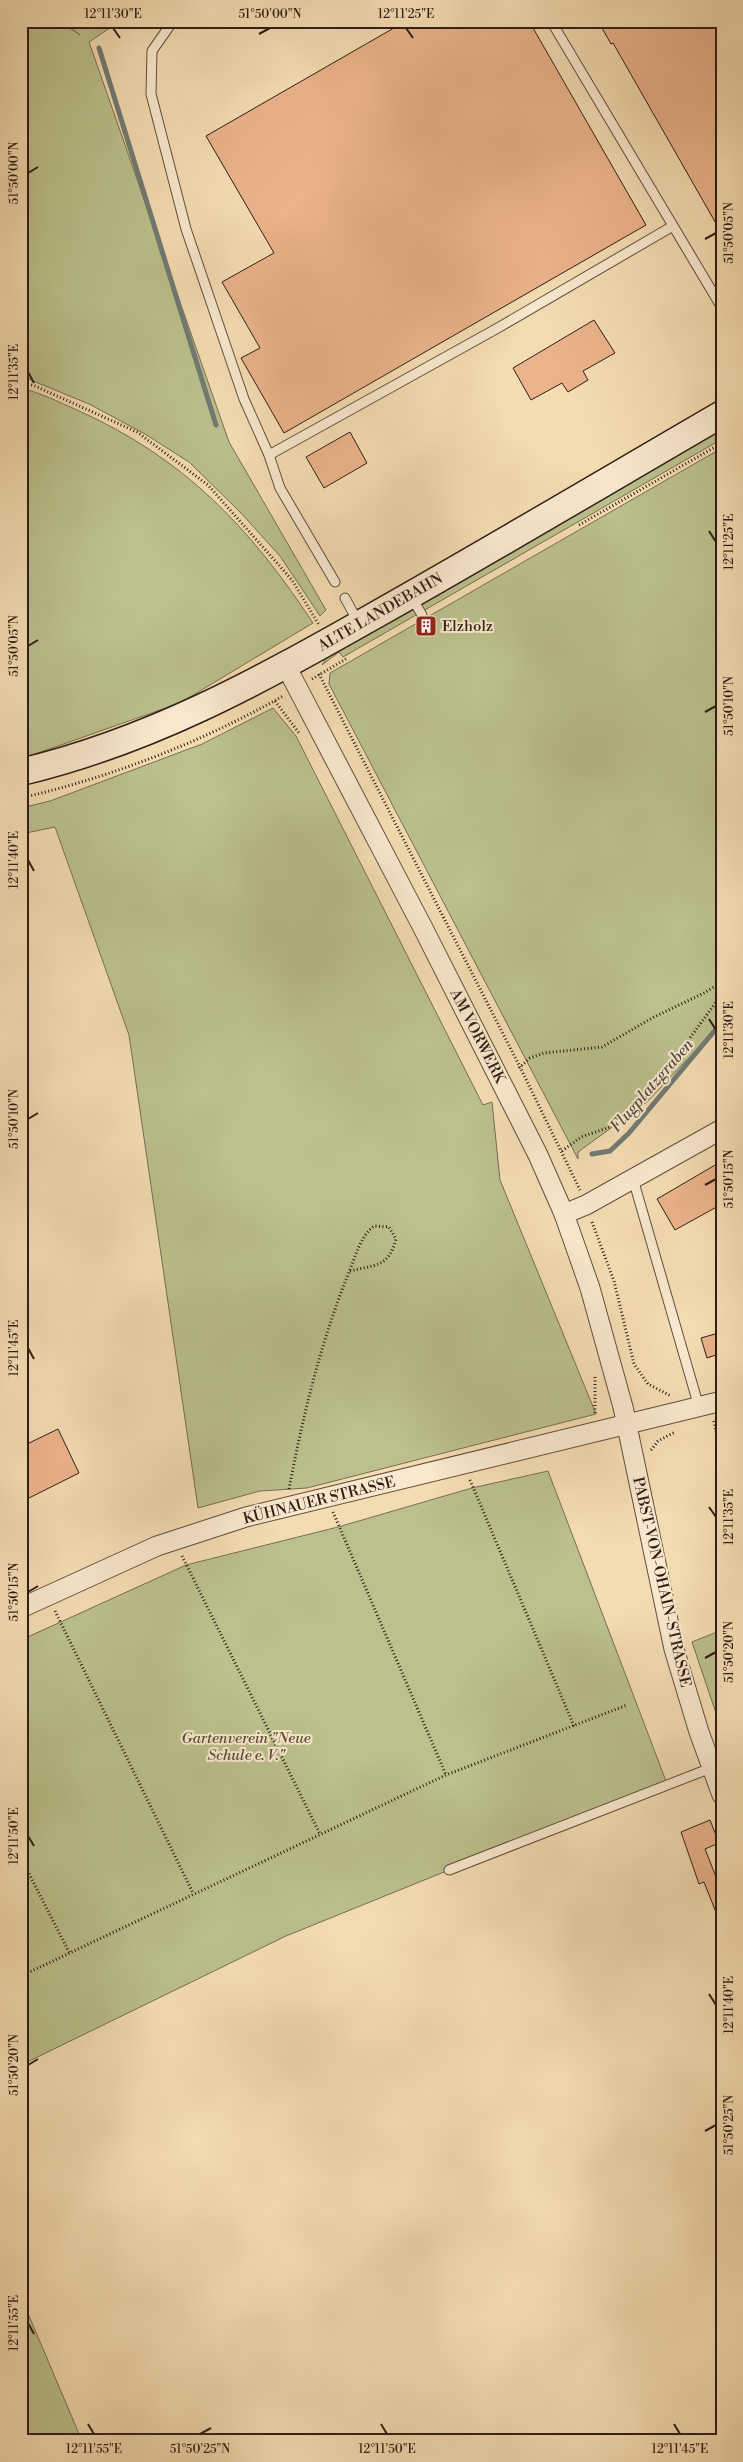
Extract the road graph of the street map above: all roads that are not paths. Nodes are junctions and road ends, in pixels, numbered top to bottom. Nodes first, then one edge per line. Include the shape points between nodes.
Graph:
1 (173, 21) edge
2 (551, 21) edge
3 (673, 226) junction
4 (722, 308) edge
5 (722, 414) edge
6 (269, 455) junction
7 (335, 582) dead end
8 (345, 598) dead end
9 (359, 624) junction
10 (286, 666) junction
11 (21, 772) edge
12 (722, 1130) edge
13 (633, 1179) junction
14 (564, 1214) junction
15 (722, 1401) edge
16 (699, 1407) junction
17 (627, 1424) junction
18 (21, 1608) edge
19 (711, 1768) junction
20 (722, 1795) edge
21 (449, 1870) dead end

1 - 6 lane via 152,52 151,94 186,229 244,399
2 - 3 lane
3 - 4 lane
3 - 6 lane
5 - 9 main road, ALTE LANDEBAHN via 417,605
6 - 7 lane via 280,488
8 - 9 lane
9 - 10 main road, ALTE LANDEBAHN via 334,652
10 - 11 main road, ALTE LANDEBAHN via 160,727 91,752
10 - 14 street, AM VORWERK via 499,1078
12 - 13 street
13 - 14 street
13 - 16 lane
14 - 17 street, AM VORWERK via 590,1288
15 - 16 street, KÜHNAUER STRASSE
16 - 17 street, KÜHNAUER STRASSE
17 - 18 street, KÜHNAUER STRASSE via 286,1507 175,1539
17 - 19 street, PABST-VON-OHAIN-STRASSE via 674,1649
19 - 20 street, PABST-VON-OHAIN-STRASSE
19 - 21 lane

